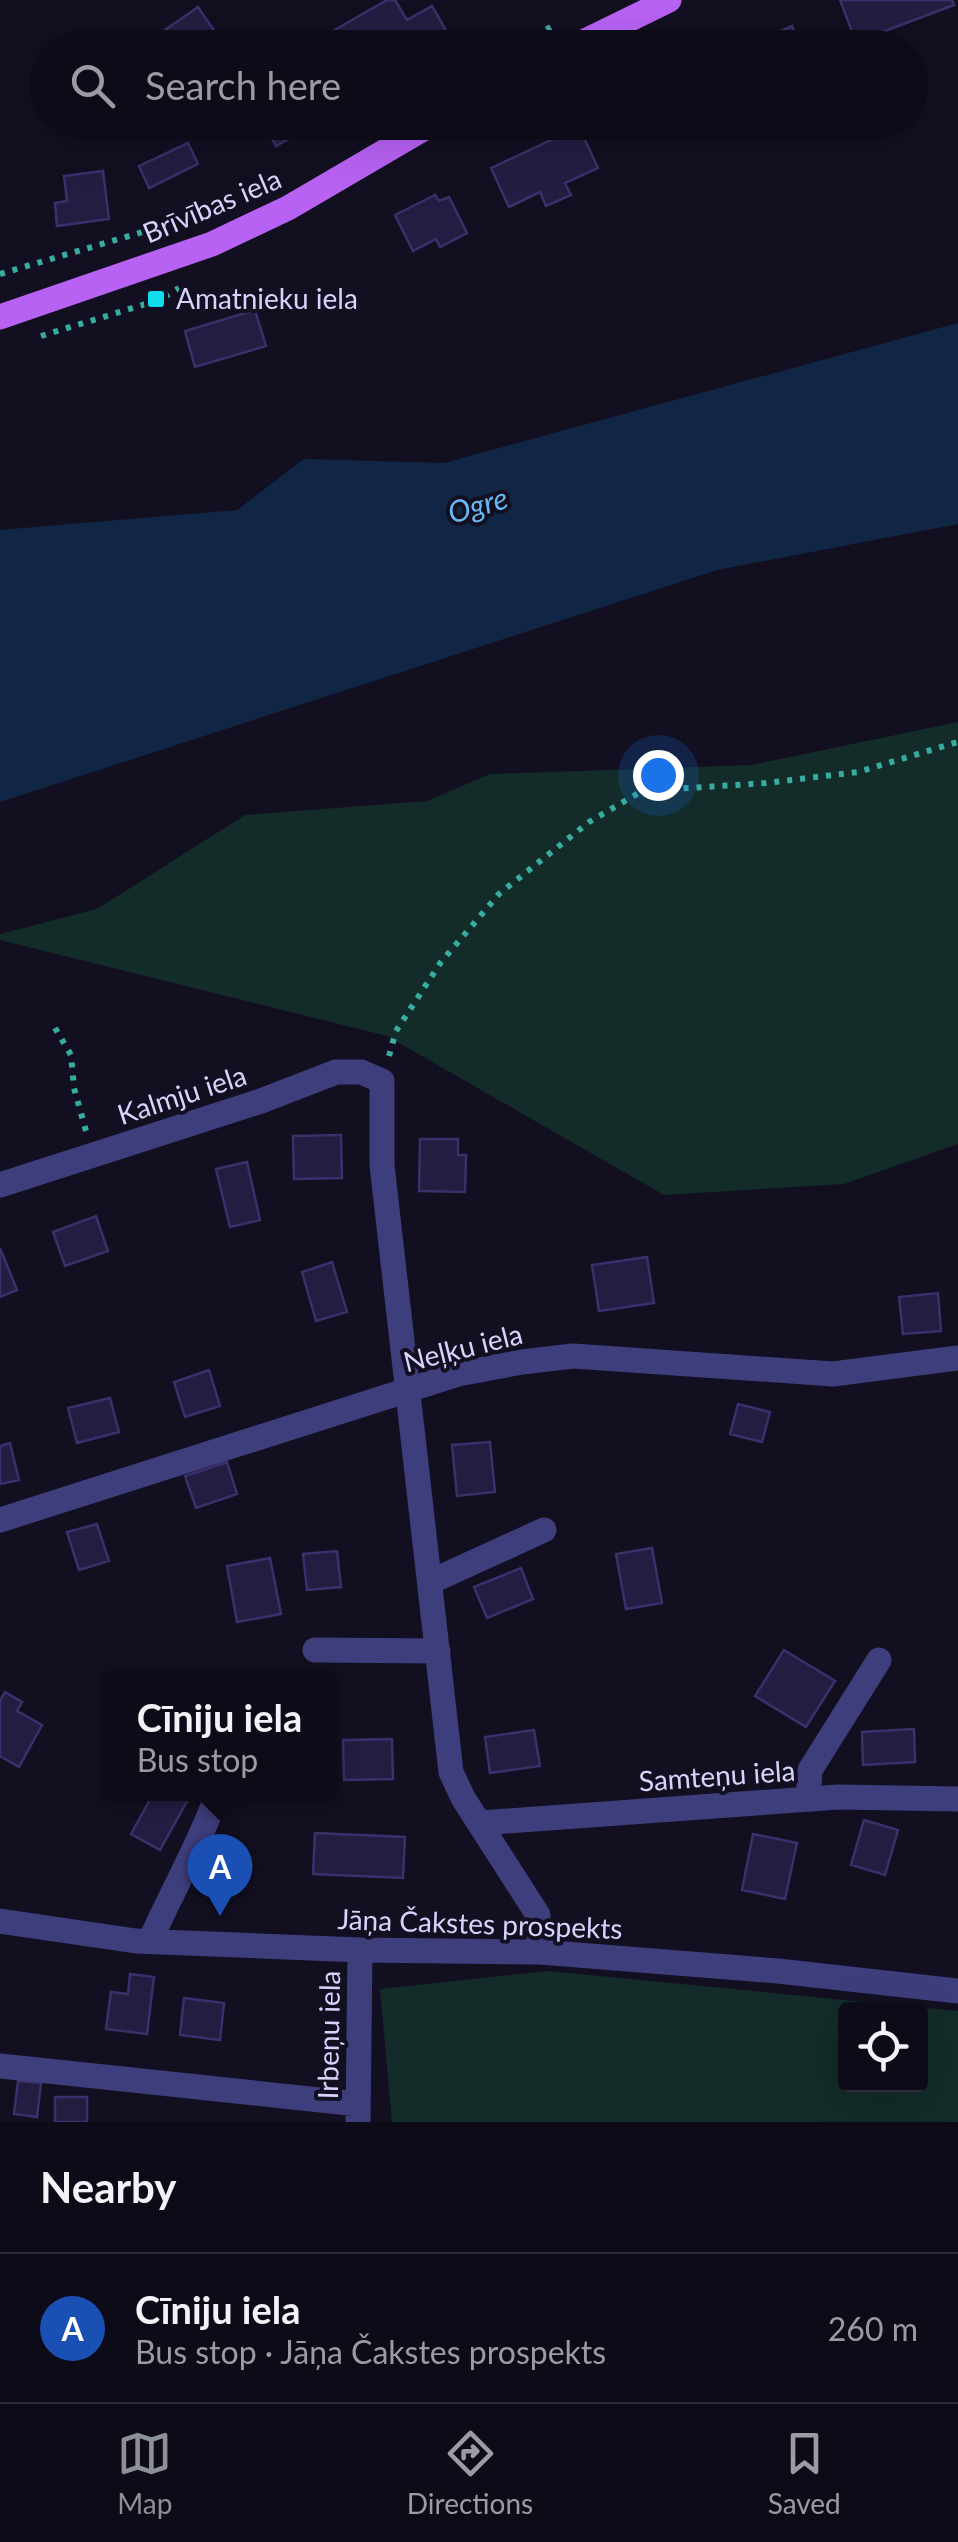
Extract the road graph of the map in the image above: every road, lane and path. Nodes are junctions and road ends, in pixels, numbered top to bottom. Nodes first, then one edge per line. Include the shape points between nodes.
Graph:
1 (668, 0) edge
2 (607, 30) edge
3 (404, 140) edge
4 (206, 214) dead end
5 (0, 274) edge
6 (0, 317) edge
7 (958, 742) edge
8 (56, 1028) dead end
9 (382, 1081) junction
10 (88, 1157) junction
11 (0, 1185) edge
12 (958, 1358) edge
13 (410, 1392) junction
14 (0, 1520) edge
15 (544, 1530) dead end
16 (430, 1582) junction
17 (315, 1650) dead end
18 (438, 1651) junction
19 (879, 1660) dead end
20 (958, 1798) edge
21 (808, 1799) junction
22 (212, 1808) dead end
23 (480, 1823) junction
24 (0, 1921) edge
25 (150, 1941) junction
26 (360, 1950) junction
27 (540, 1952) junction
28 (958, 1990) edge
29 (0, 2066) edge
30 (358, 2113) edge

1 - 2 main road
3 - 6 main road, Brīvības iela via 212,244
4 - 5 path
7 - 9 path via 858,772 642,792 590,822 500,894 441,962 396,1030
8 - 10 path via 71,1055
9 - 10 street, Kalmju iela via 336,1072
9 - 13 street via 382,1166
10 - 11 street, Kalmju iela
12 - 13 street, Neļķu iela via 834,1374 572,1356 458,1374
13 - 14 street, Neļķu iela
13 - 16 street
15 - 16 street
16 - 18 street
17 - 18 street
18 - 23 street via 451,1772
19 - 21 street via 810,1770
20 - 21 street, Samteņu iela
21 - 23 street, Samteņu iela
22 - 25 street
23 - 27 street via 538,1915
24 - 25 street, Jāņa Čakstes prospekts
25 - 26 street, Jāņa Čakstes prospekts
26 - 27 street, Jāņa Čakstes prospekts
26 - 30 street, Irbeņu iela
27 - 28 street, Jāņa Čakstes prospekts
29 - 30 street

